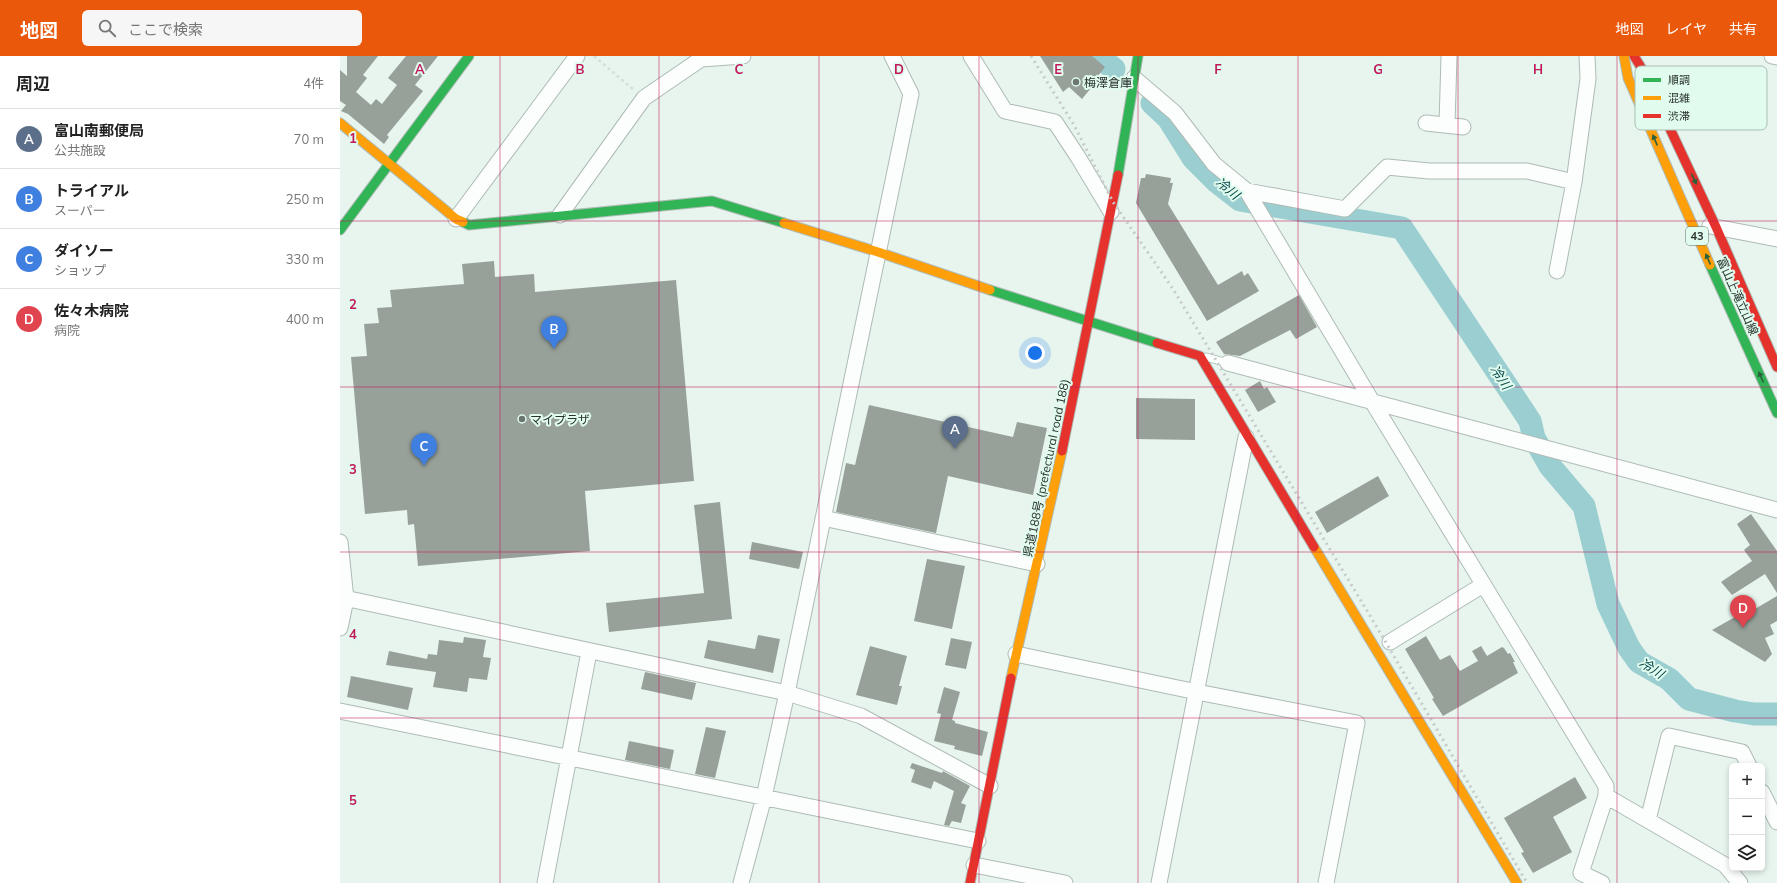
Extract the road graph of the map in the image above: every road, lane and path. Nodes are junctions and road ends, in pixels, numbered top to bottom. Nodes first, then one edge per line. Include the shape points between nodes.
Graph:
1 (469, 56) edge
2 (577, 56) edge
3 (594, 56) edge
4 (743, 56) edge
5 (892, 56) edge
6 (972, 56) edge
7 (1138, 56) edge
8 (1449, 56) edge
9 (1587, 56) edge
10 (1624, 56) edge
11 (1634, 56) edge
12 (1772, 56) edge
13 (1777, 57) edge
14 (1640, 66) edge
15 (1134, 78) junction
16 (1635, 94) edge
17 (644, 98) junction
18 (340, 123) edge
19 (1426, 123) dead end
20 (1446, 125) junction
21 (1463, 127) dead end
22 (1651, 130) edge
23 (1671, 130) edge
24 (389, 163) junction
25 (1574, 182) junction
26 (1248, 191) junction
27 (1111, 212) junction
28 (560, 215) junction
29 (456, 219) junction
30 (1691, 222) junction
31 (1716, 227) junction
32 (340, 230) edge
33 (1777, 239) edge
34 (878, 252) junction
35 (1557, 271) dead end
36 (1089, 321) junction
37 (1200, 356) junction
38 (1228, 363) joint
39 (1777, 367) edge
40 (1373, 403) junction
41 (1777, 413) edge
42 (1246, 437) junction
43 (1777, 510) edge
44 (823, 518) junction
45 (340, 542) edge
46 (1037, 564) junction
47 (1483, 586) junction
48 (343, 598) edge
49 (340, 628) edge
50 (1390, 642) dead end
51 (590, 652) junction
52 (1016, 654) junction
53 (1197, 692) junction
54 (787, 693) junction
55 (340, 711) edge
56 (569, 758) junction
57 (1748, 763) edge
58 (990, 786) junction
59 (1606, 796) junction
60 (764, 797) junction
61 (1765, 798) edge
62 (1648, 820) junction
63 (1777, 822) edge
64 (978, 841) junction
65 (974, 865) junction
66 (1579, 878) edge
67 (545, 883) edge
68 (741, 883) edge
69 (970, 883) edge
70 (1065, 883) edge
71 (1159, 883) edge
72 (1326, 883) edge
73 (1517, 883) edge
74 (1602, 883) edge
75 (1740, 883) edge

1 - 24 street
2 - 29 street
3 - 17 path
4 - 17 street via 701,59
5 - 34 street via 911,94
6 - 27 street via 1005,111 1055,122
7 - 15 street, 県道188号 (prefectural road 188)
8 - 20 street
9 - 25 street via 1588,79
16 -> 10 street, 富山上滝立山線 / 43 via 1628,78
11 -> 14 street, 富山上滝立山線 / 43
12 - 13 street
15 - 26 street via 1175,113 1214,164
15 - 27 street, 県道188号 (prefectural road 188)
17 - 28 street
18 - 24 street
19 - 20 street
20 - 21 street
30 -> 22 street, 富山上滝立山線 / 43
23 -> 31 street, 富山上滝立山線 / 43
24 - 29 street
24 - 32 street
25 - 26 street via 1527,171 1429,171 1387,167 1345,209
25 - 35 street
26 - 40 street
27 - 36 street, 県道188号 (prefectural road 188)
28 - 29 street via 469,225
28 - 34 street via 712,201
30 - 31 street
41 -> 30 street, 富山上滝立山線 / 43
31 - 33 street
31 - 39 street, 富山上滝立山線 / 43
34 - 36 street
34 - 44 street
36 - 37 street
36 - 46 street, 県道188号 (prefectural road 188)
37 - 38 lane
37 - 42 street
38 - 40 street
40 - 43 street
40 - 47 street
42 - 53 street
42 - 73 street
44 - 46 street
44 - 54 street
45 - 48 street
46 - 52 street, 県道188号 (prefectural road 188)
47 - 50 street
47 - 59 street via 1606,786
48 - 49 street
48 - 51 street
51 - 54 street
51 - 56 street
52 - 53 street
52 - 58 street, 県道188号 (prefectural road 188)
53 - 71 street
53 - 72 street via 1357,723
54 - 58 street via 861,716
54 - 60 street
55 - 56 street
56 - 60 street
56 - 67 street
57 - 62 street via 1742,752 1669,736
58 - 64 street, 県道188号 (prefectural road 188)
59 - 62 street
59 - 66 street
60 - 64 street
60 - 68 street
61 - 63 street
62 - 75 street via 1725,865
64 - 65 street, 県道188号 (prefectural road 188)
65 - 69 street, 県道188号 (prefectural road 188)
65 - 70 street
66 - 74 street

